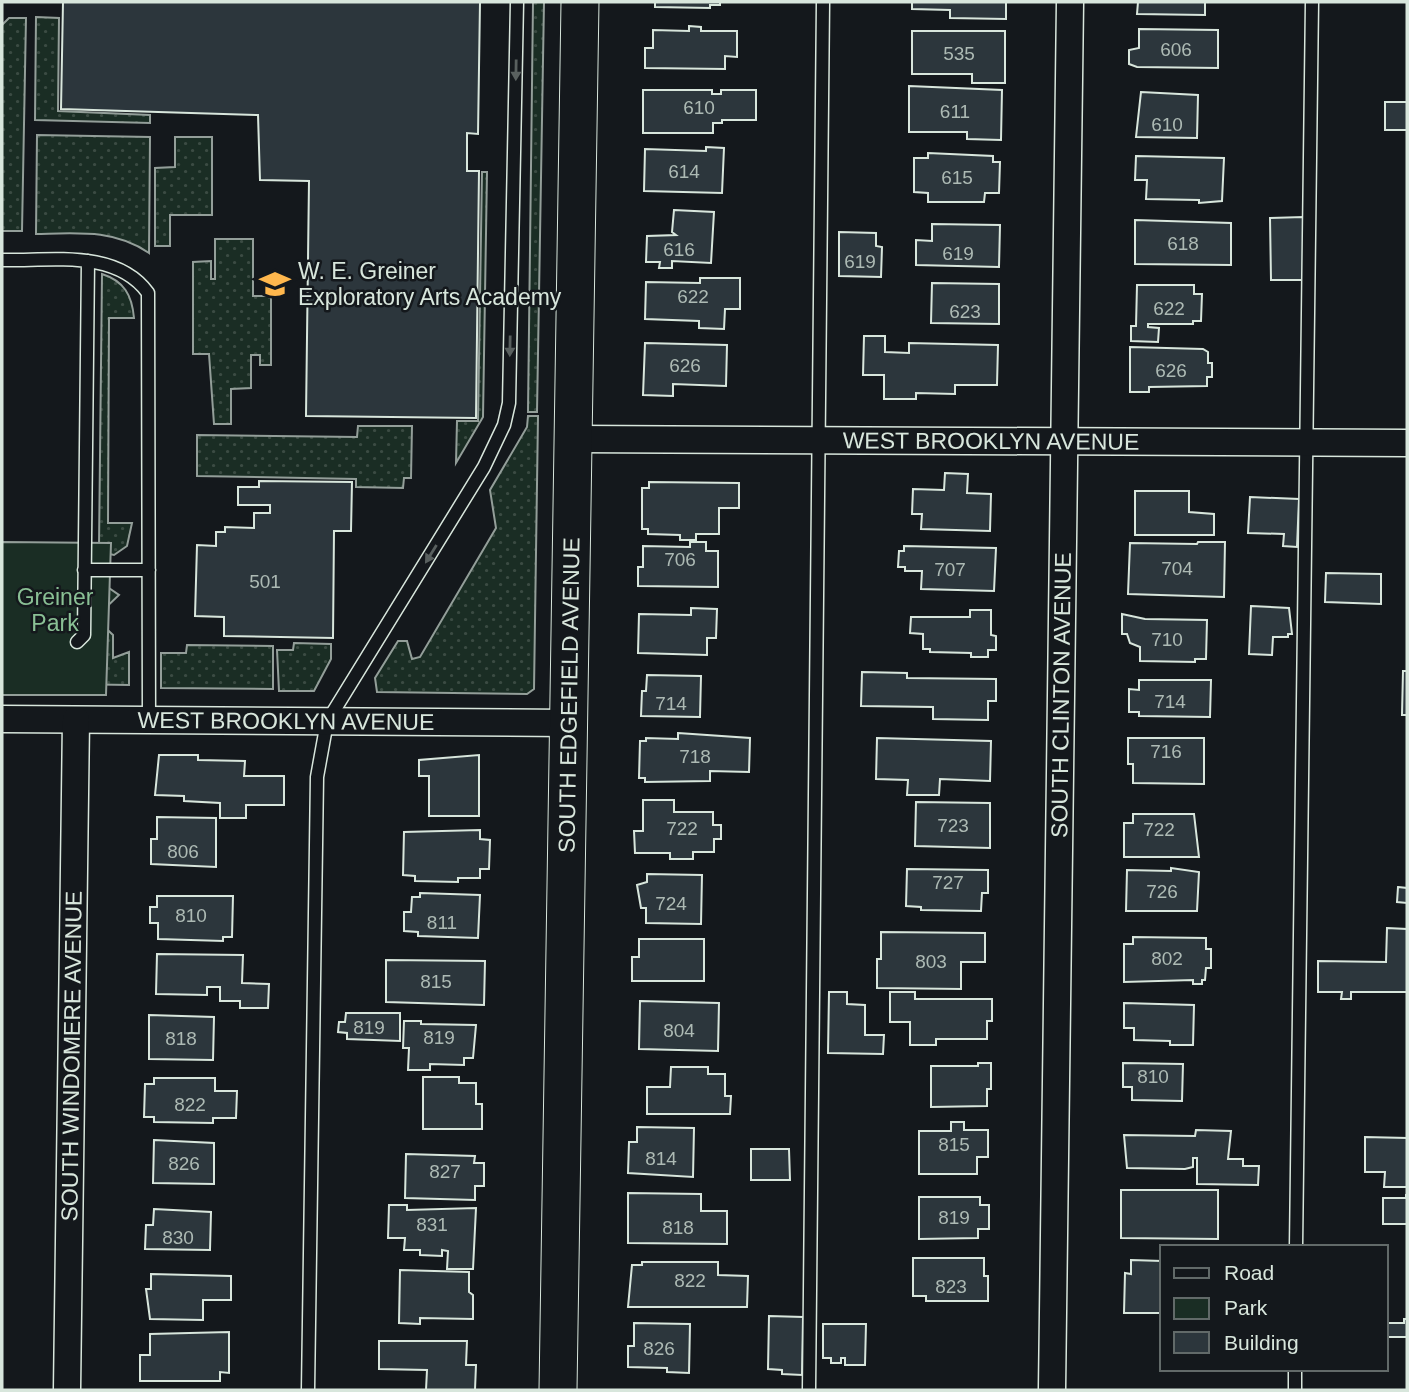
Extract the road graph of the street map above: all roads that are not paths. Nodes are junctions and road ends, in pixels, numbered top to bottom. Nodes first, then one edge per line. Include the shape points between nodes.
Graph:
1 (517, 2) edge
2 (580, 2) edge
3 (823, 2) edge
4 (1070, 2) edge
5 (1312, 2) edge
6 (2, 260) edge
7 (88, 261) junction
8 (575, 439) junction
9 (818, 439) junction
10 (1063, 441) junction
11 (1306, 442) junction
12 (1407, 443) edge
13 (84, 570) junction
14 (149, 570) junction
15 (77, 642) dead end
16 (2, 719) edge
17 (76, 720) junction
18 (149, 722) junction
19 (327, 722) junction
20 (568, 723) junction
21 (1297, 1245) edge
22 (1295, 1371) edge
23 (67, 1390) edge
24 (308, 1390) edge
25 (558, 1390) edge
26 (809, 1390) edge
27 (1052, 1390) edge
28 (1295, 1390) edge

1 -> 19 lane via 509,403 504,425 484,467
2 - 8 street, SOUTH EDGEFIELD AVENUE
3 - 9 lane
4 - 10 street, SOUTH CLINTON AVENUE
5 - 11 lane
6 - 7 lane
7 - 13 lane
7 - 14 lane via 137,278 148,293
8 - 9 street, WEST BROOKLYN AVENUE
8 - 20 street, SOUTH EDGEFIELD AVENUE
9 - 10 street, WEST BROOKLYN AVENUE
9 - 26 lane
10 - 11 street, WEST BROOKLYN AVENUE
10 - 27 street, SOUTH CLINTON AVENUE
11 - 12 street, WEST BROOKLYN AVENUE
11 - 21 lane
13 - 14 lane
13 - 15 lane via 84,635
14 - 18 lane
16 - 17 street, WEST BROOKLYN AVENUE
17 - 18 street, WEST BROOKLYN AVENUE
17 - 23 street, SOUTH WINDOMERE AVENUE
18 - 19 street, WEST BROOKLYN AVENUE
19 - 20 street, WEST BROOKLYN AVENUE
19 - 24 lane via 317,777
20 - 25 street, SOUTH EDGEFIELD AVENUE
22 - 28 lane

